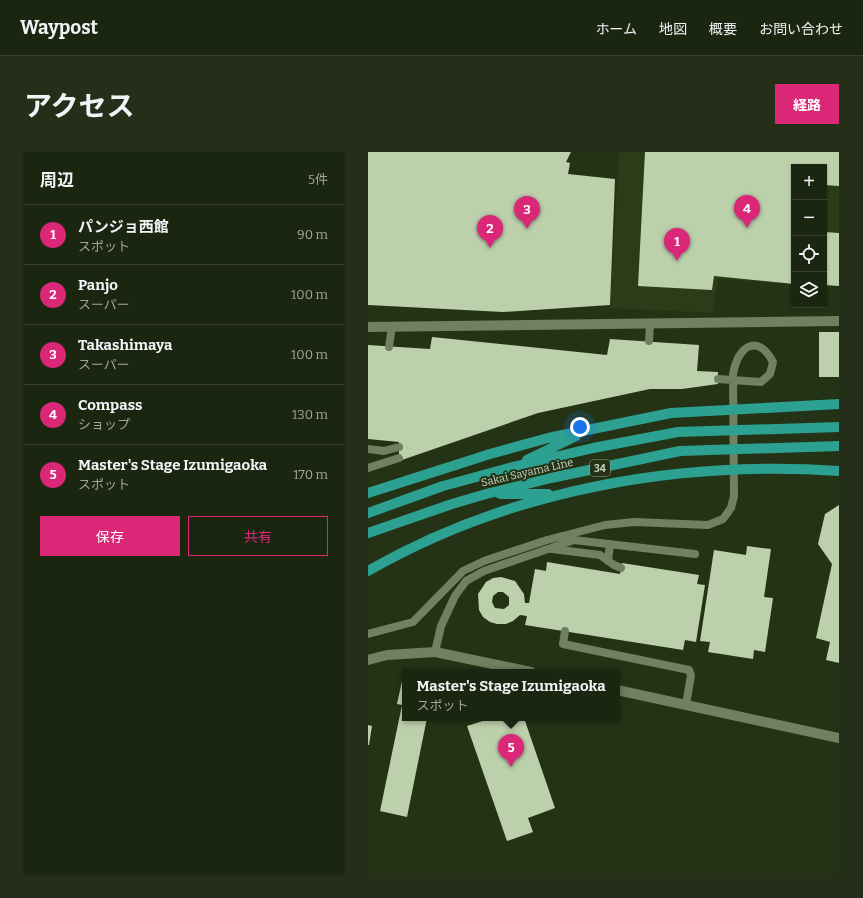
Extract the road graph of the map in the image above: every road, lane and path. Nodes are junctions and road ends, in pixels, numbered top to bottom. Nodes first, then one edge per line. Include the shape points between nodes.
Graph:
1 (839, 321) edge
2 (650, 324) junction
3 (392, 326) junction
4 (368, 327) edge
5 (649, 341) dead end
6 (390, 347) dead end
7 (718, 379) dead end
8 (839, 404) edge
9 (839, 426) edge
10 (591, 429) junction
11 (839, 446) edge
12 (399, 447) dead end
13 (550, 448) junction
14 (593, 448) junction
15 (368, 449) edge
16 (507, 449) junction
17 (399, 458) dead end
18 (368, 468) edge
19 (509, 468) junction
20 (839, 471) edge
21 (551, 478) junction
22 (368, 493) edge
23 (486, 494) junction
24 (560, 494) junction
25 (526, 495) junction
26 (368, 513) edge
27 (489, 516) junction
28 (368, 533) edge
29 (610, 544) junction
30 (551, 549) junction
31 (695, 554) dead end
32 (368, 571) edge
33 (565, 631) dead end
34 (368, 634) edge
35 (435, 652) junction
36 (368, 660) edge
37 (517, 669) edge
38 (620, 691) edge
39 (686, 704) junction
40 (839, 738) edge

1 - 2 street
2 - 3 street
2 - 5 lane
3 - 4 street
3 - 6 lane
7 - 34 lane via 732,380 739,380 761,382 770,374 774,362 769,353 761,347 752,346 741,351 735,361 733,375 733,382 734,405 734,496 731,508 723,519 708,525 634,522 604,525 547,540 484,561 463,571 413,622
8 - 10 main road via 671,413
9 - 14 main road, Sakai Sayama Line / 34 via 678,432
10 - 13 main road
10 - 16 main road
11 - 21 main road, Sakai Sayama Line / 34 via 680,451
12 - 15 lane via 384,450
13 - 14 main road
13 - 16 main road
13 - 19 main road
14 - 19 main road, Sakai Sayama Line / 34
16 - 22 main road
17 - 18 lane
19 - 26 main road, Sakai Sayama Line / 34 via 443,486
20 - 24 main road via 718,470 680,473
21 - 23 main road, Sakai Sayama Line / 34
21 - 25 main road
23 - 25 main road
23 - 28 main road, Sakai Sayama Line / 34
24 - 25 main road
24 - 27 main road
25 - 27 main road
27 - 32 main road via 406,549
29 - 30 lane via 574,540
29 - 30 lane via 615,567 600,555
29 - 31 lane
30 - 35 lane via 484,571 466,581 455,596 441,626
33 - 39 lane via 563,644 689,670 691,675
35 - 36 street via 387,655
35 - 37 street
38 - 39 street
39 - 40 street

